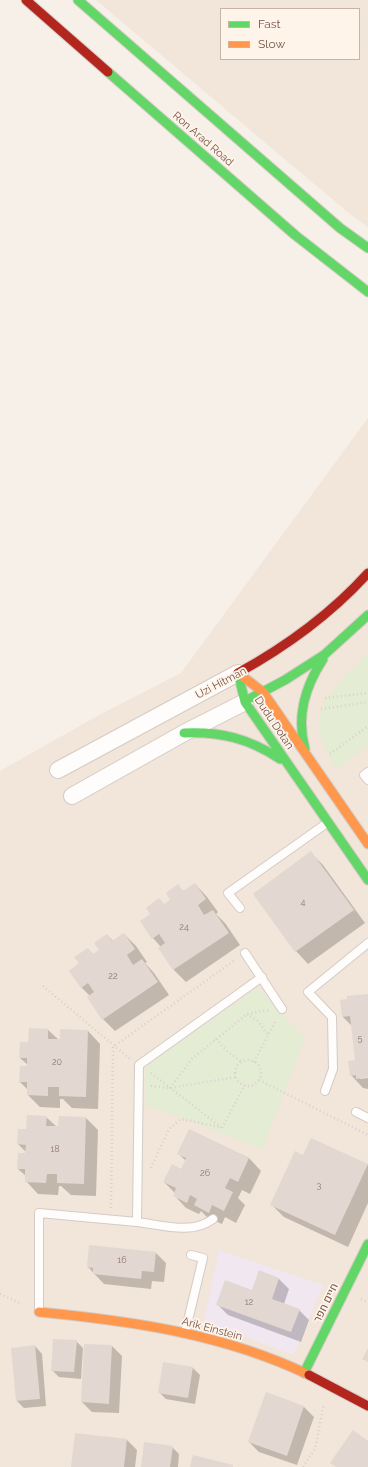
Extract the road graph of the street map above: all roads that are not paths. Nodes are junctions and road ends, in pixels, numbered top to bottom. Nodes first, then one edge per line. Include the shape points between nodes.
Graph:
1 (26, 0) edge
2 (78, 0) edge
3 (368, 248) edge
4 (368, 292) edge
5 (368, 574) edge
6 (368, 615) edge
7 (331, 650) junction
8 (238, 673) junction
9 (263, 692) junction
10 (245, 702) junction
11 (184, 733) junction
12 (307, 756) junction
13 (291, 768) junction
14 (58, 770) dead end
15 (368, 772) edge
16 (368, 780) edge
17 (72, 796) dead end
18 (328, 822) junction
19 (368, 844) edge
20 (368, 880) edge
21 (240, 908) dead end
22 (368, 943) edge
23 (245, 953) dead end
24 (262, 977) junction
25 (282, 1008) road end
26 (325, 1091) dead end
27 (356, 1112) dead end
28 (368, 1118) edge
29 (213, 1219) dead end
30 (137, 1222) junction
31 (368, 1244) edge
32 (191, 1255) dead end
33 (39, 1312) joint
34 (185, 1333) junction
35 (304, 1373) junction
36 (368, 1406) edge

1 - 4 street, Ron Arad Road via 295,235
2 - 3 street, Ron Arad Road via 322,213
5 - 8 street, Uzi Hitman via 342,602 309,631 271,656
6 - 7 street
7 - 9 street
7 - 12 street via 316,670 303,701 301,733
8 - 9 street, Dudu Dotan
8 - 10 street, Dudu Dotan
8 - 14 street, Uzi Hitman
9 - 10 street
9 - 12 street, Dudu Dotan
10 - 11 street
10 - 13 street, Dudu Dotan
11 - 13 street via 208,732 242,739 272,753
11 - 17 street
12 - 19 street, Dudu Dotan
13 - 18 street, Dudu Dotan
15 - 16 lane via 364,775
18 - 20 street, Dudu Dotan
18 - 21 lane via 228,893
22 - 26 lane via 308,992 332,1018 333,1069
23 - 24 lane
24 - 25 lane
24 - 30 lane via 139,1065
27 - 28 lane
29 - 30 lane via 205,1225 190,1229
30 - 33 lane via 39,1213
31 - 35 street, חיים חפר
32 - 34 lane via 202,1258
33 - 34 street, Arik Einstein via 92,1317
34 - 35 street, Arik Einstein via 237,1347
35 - 36 street, Arik Einstein

